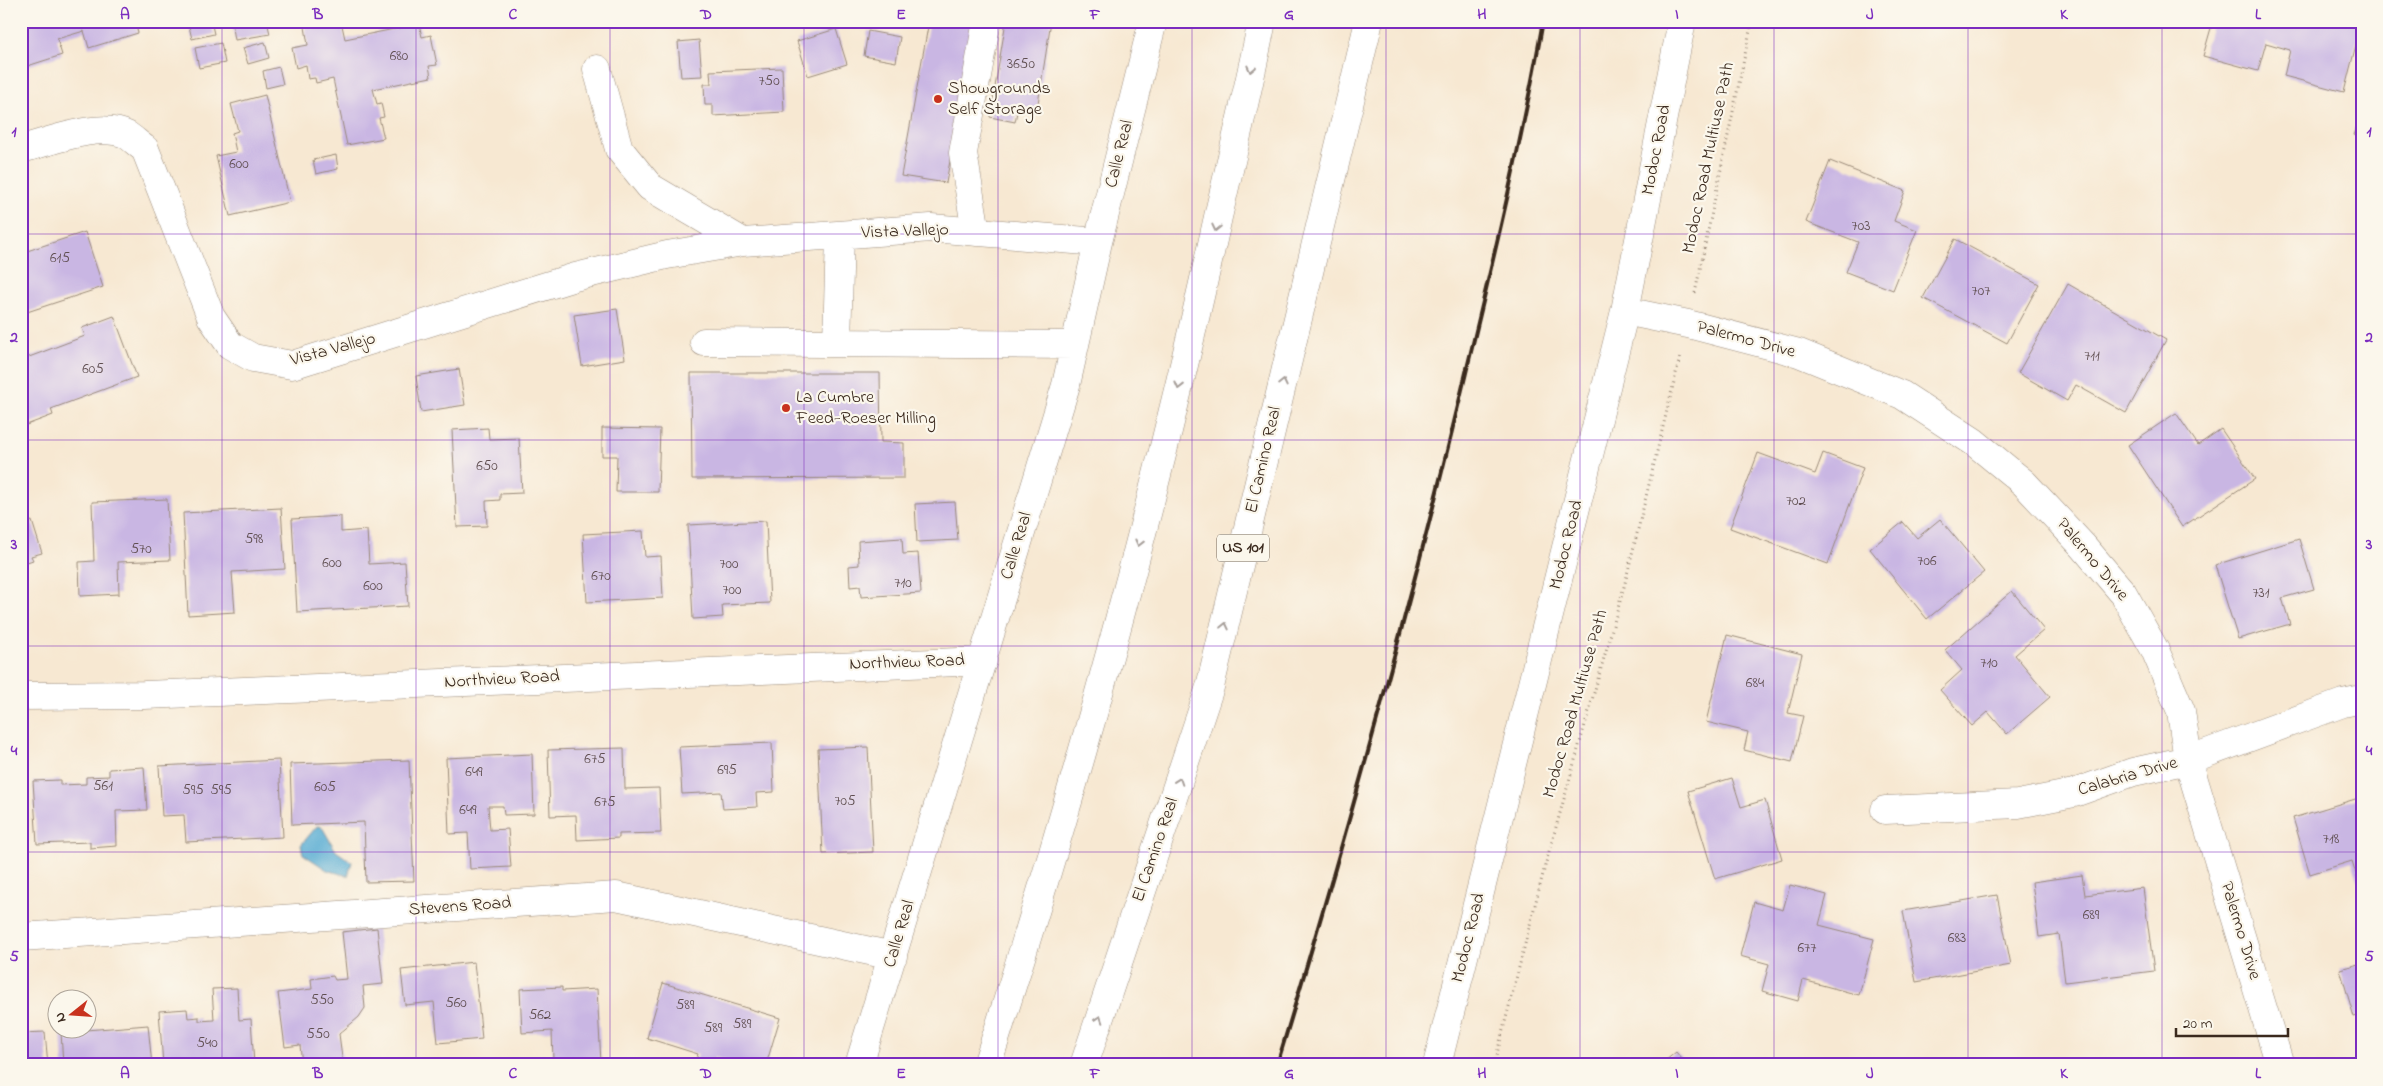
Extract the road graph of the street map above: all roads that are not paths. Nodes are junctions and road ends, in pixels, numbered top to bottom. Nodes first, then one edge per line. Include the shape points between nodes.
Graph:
1 (986, 21) edge
2 (1154, 21) edge
3 (1262, 21) edge
4 (1369, 21) edge
5 (1682, 21) edge
6 (597, 69) dead end
7 (21, 149) edge
8 (976, 232) junction
9 (840, 235) junction
10 (743, 242) junction
11 (1098, 242) junction
12 (1625, 311) junction
13 (704, 342) dead end
14 (837, 342) junction
15 (1075, 345) junction
16 (983, 661) junction
17 (21, 696) edge
18 (2362, 699) edge
19 (2188, 760) junction
20 (1885, 810) dead end
21 (21, 937) edge
22 (893, 956) junction
23 (859, 1065) edge
24 (988, 1065) edge
25 (1084, 1065) edge
26 (1437, 1065) edge
27 (2280, 1065) edge

1 - 8 main road via 963,153
2 - 11 main road, Calle Real
3 -> 24 main road via 1191,339 1115,635
25 -> 4 main road, El Camino Real / US 101 via 1210,687
5 - 12 main road, Modoc Road
6 - 10 main road via 619,149 650,186
7 - 10 main road, Vista Vallejo via 93,131 113,131 127,136 145,150 211,317 230,345 253,358 292,365 576,277 667,255
8 - 9 main road, Vista Vallejo via 931,228
8 - 11 main road, Vista Vallejo
9 - 10 main road, Vista Vallejo
9 - 14 main road
11 - 15 main road, Calle Real
12 - 19 main road, Palermo Drive via 1799,353 1902,396 1974,442 2024,483 2123,593 2155,650 2181,711
12 - 26 main road, Modoc Road
13 - 14 main road
14 - 15 main road
15 - 16 main road, Calle Real via 1066,385
16 - 17 main road, Northview Road via 144,695
16 - 22 main road, Calle Real
18 - 19 main road, Calabria Drive via 2343,702
19 - 20 main road, Calabria Drive via 2133,772 2074,793 2018,804
19 - 27 main road, Palermo Drive
21 - 22 main road, Stevens Road via 616,896
22 - 23 main road, Calle Real

